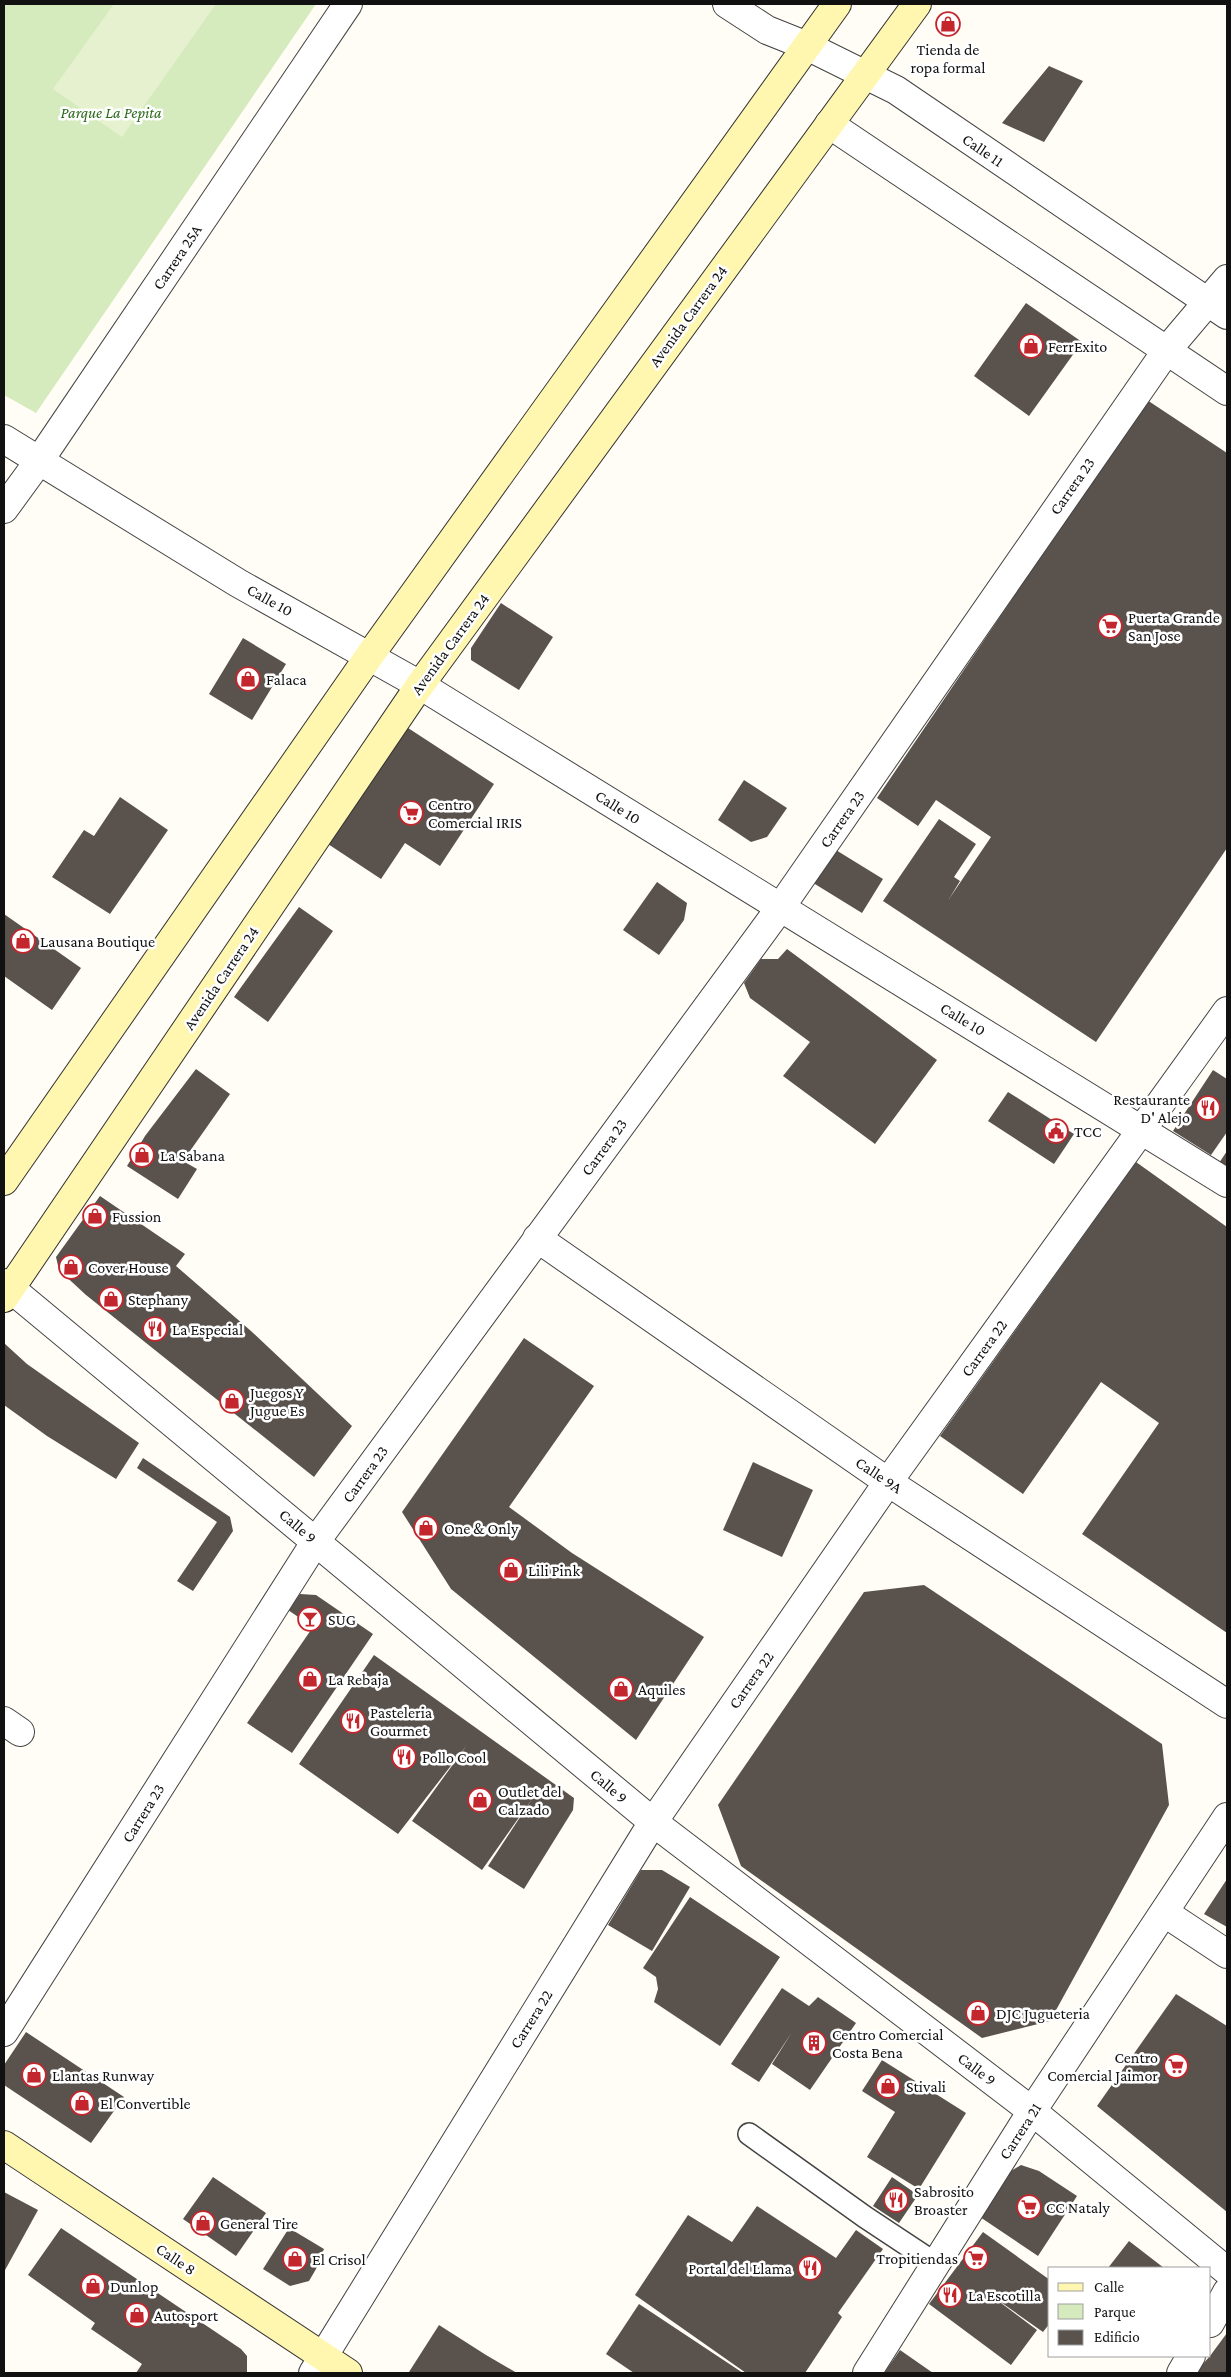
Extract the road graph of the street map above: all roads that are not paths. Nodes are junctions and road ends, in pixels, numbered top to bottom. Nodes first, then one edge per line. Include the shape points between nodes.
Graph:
1 (348, 4) edge
2 (727, 4) edge
3 (837, 4) edge
4 (917, 4) edge
5 (807, 46) junction
6 (866, 74) junction
7 (829, 124) junction
8 (1227, 279) edge
9 (1218, 309) edge
10 (1166, 350) junction
11 (1227, 391) edge
12 (4, 439) edge
13 (39, 460) junction
14 (4, 509) edge
15 (370, 655) junction
16 (420, 684) junction
17 (780, 908) junction
18 (1227, 1011) edge
19 (1142, 1129) junction
20 (4, 1182) edge
21 (1227, 1183) edge
22 (536, 1238) junction
23 (6, 1290) edge
24 (888, 1482) junction
25 (316, 1541) junction
26 (1227, 1704) edge
27 (1227, 1817) edge
28 (652, 1822) junction
29 (1165, 1913) junction
30 (1227, 1954) edge
31 (4, 2032) edge
32 (1032, 2111) junction
33 (749, 2134) dead end
34 (4, 2145) edge
35 (936, 2264) junction
36 (1227, 2272) edge
37 (1227, 2292) edge
38 (1211, 2321) edge
39 (1190, 2357) edge
40 (318, 2365) edge
41 (348, 2373) edge
42 (867, 2373) edge
43 (1181, 2373) edge

1 - 13 street, Carrera 25A
2 - 5 street, Calle 11 via 766,30
3 - 5 main road
4 - 6 main road, Avenida Carrera 24
5 - 6 street, Calle 11
5 - 15 main road
6 - 7 main road, Avenida Carrera 24
6 - 9 street, Calle 11 via 904,96
7 - 10 street
7 - 16 main road, Avenida Carrera 24
8 - 9 street, Carrera 23
9 - 10 street, Carrera 23
10 - 11 street
10 - 17 street, Carrera 23
12 - 13 street, Calle 10
13 - 14 street, Carrera 25A
13 - 15 street, Calle 10 via 238,583
15 - 16 street, Calle 10
15 - 20 main road
16 - 17 street, Calle 10
16 - 23 main road, Avenida Carrera 24
17 - 19 street, Calle 10
17 - 22 street, Carrera 23
18 - 19 street, Carrera 22
19 - 21 street, Calle 10
19 - 24 street, Carrera 22
22 - 24 street, Calle 9A
22 - 25 street, Carrera 23
23 - 25 street, Calle 9
24 - 26 street, Calle 9A
24 - 28 street, Carrera 22
25 - 28 street, Calle 9
25 - 31 street, Carrera 23
27 - 29 street, Carrera 21
28 - 32 street, Calle 9
28 - 40 street, Carrera 22
29 - 30 street
29 - 32 street, Carrera 21
32 - 35 street, Carrera 21
32 - 36 street, Calle 9
33 - 35 lane
34 - 40 main road, Calle 8
35 - 42 street, Carrera 21
37 - 38 street
39 - 43 street
40 - 41 main road, Calle 8

